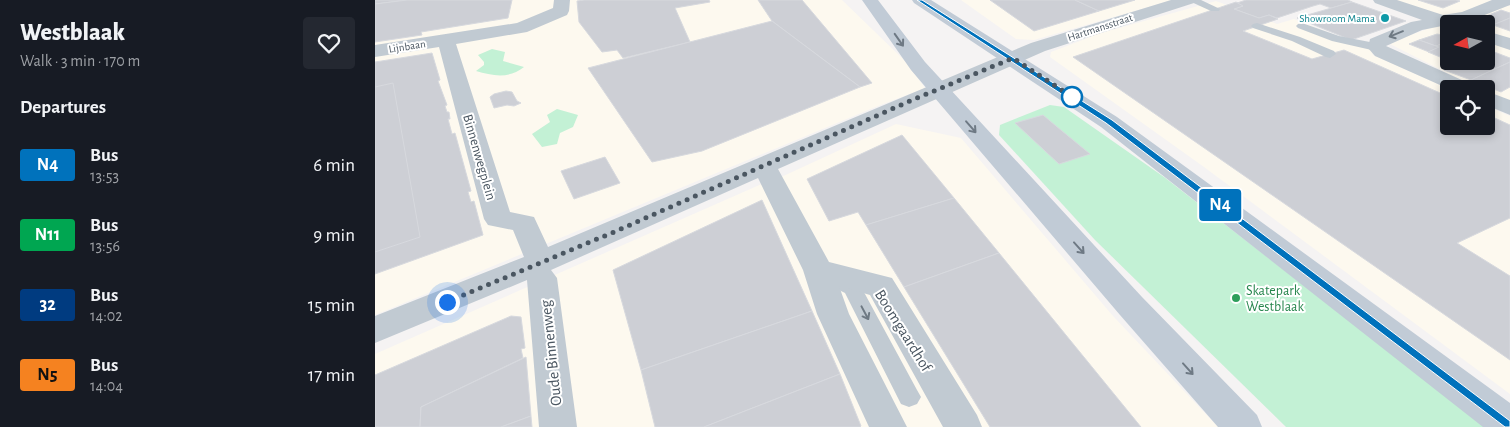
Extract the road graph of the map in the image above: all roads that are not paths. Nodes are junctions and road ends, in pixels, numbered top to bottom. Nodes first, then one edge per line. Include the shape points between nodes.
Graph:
1 (562, 0) edge
2 (870, 0) edge
3 (920, 0) edge
4 (1190, 0) edge
5 (1381, 0) edge
6 (1507, 0) edge
7 (1215, 9) dead end
8 (1469, 15) edge
9 (1440, 21) edge
10 (1440, 24) edge
11 (1257, 26) dead end
12 (1302, 26) dead end
13 (1495, 39) edge
14 (442, 40) junction
15 (1510, 44) edge
16 (1376, 47) junction
17 (375, 51) edge
18 (1330, 54) dead end
19 (1013, 58) junction
20 (1446, 80) edge
21 (940, 89) junction
22 (1495, 102) edge
23 (1510, 108) edge
24 (764, 166) junction
25 (539, 265) joint
26 (818, 270) junction
27 (375, 330) edge
28 (909, 397) dead end
29 (1504, 412) edge
30 (558, 427) edge
31 (888, 427) edge
32 (963, 427) edge
33 (1243, 427) edge

1 - 14 street via 561,11 521,28
2 -> 21 main road via 914,61
3 - 19 main road
4 - 7 lane
4 - 19 street, Hartmansstraat via 1038,47
5 - 9 street
6 - 8 street
10 -> 16 street via 1417,26 1379,42
11 - 18 lane
12 - 16 lane via 1336,39
13 - 15 street
14 - 17 street, Lijnbaan
14 - 25 street, Binnenwegplein via 498,219 524,223
16 - 20 street
19 - 21 street, Hartmansstraat
19 - 29 main road via 1109,122
21 - 24 street, Hartmansstraat
21 -> 33 main road via 966,122
22 - 23 street
24 - 26 street
24 - 27 street, Hartmansstraat via 606,236
25 - 30 street, Oude Binnenweg
26 -> 28 lane via 852,288
26 - 31 street via 833,314
26 - 32 street, Boomgaardhof via 881,286

